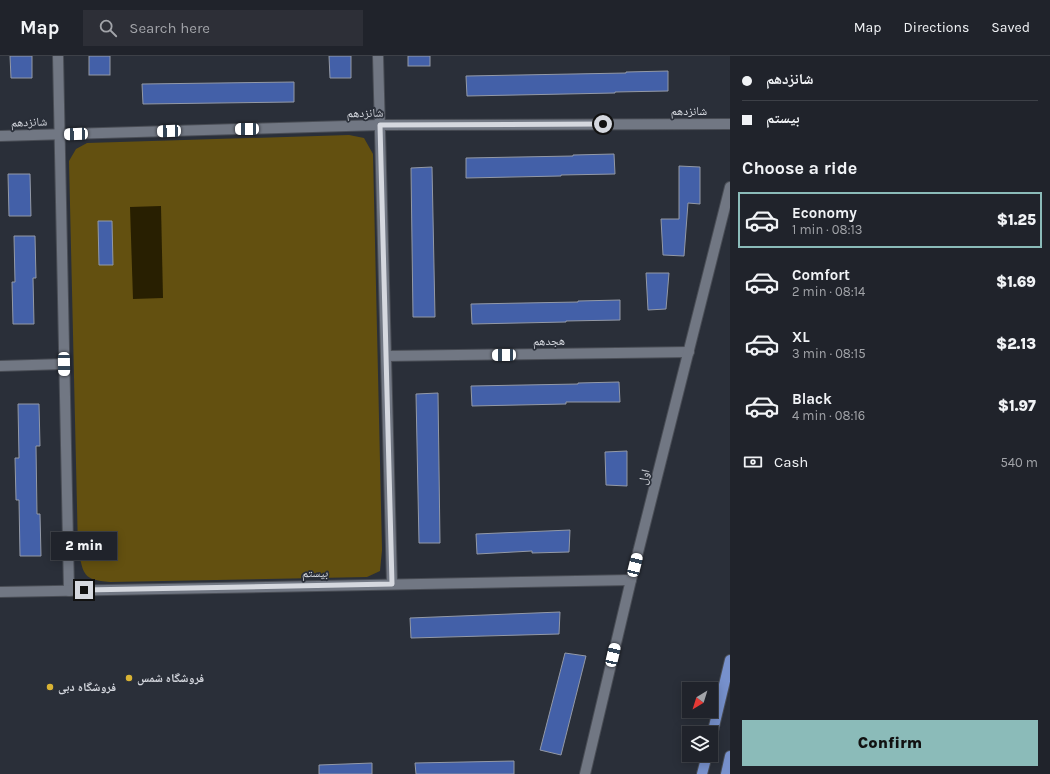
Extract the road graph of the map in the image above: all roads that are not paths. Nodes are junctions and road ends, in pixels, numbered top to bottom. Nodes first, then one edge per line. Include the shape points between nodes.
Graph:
1 (58, 56) edge
2 (378, 56) edge
3 (730, 124) edge
4 (380, 125) junction
5 (60, 134) junction
6 (0, 136) edge
7 (730, 187) edge
8 (688, 352) junction
9 (386, 356) junction
10 (64, 364) junction
11 (0, 366) edge
12 (631, 580) junction
13 (392, 584) junction
14 (69, 591) junction
15 (0, 592) edge
16 (730, 660) edge
17 (714, 726) edge
18 (730, 756) edge
19 (705, 762) edge
20 (584, 774) edge
21 (702, 774) edge
22 (726, 774) edge

1 - 5 street
2 - 4 street
3 - 4 street, شانزدهم
4 - 5 street, شانزدهم
4 - 9 street
5 - 6 street, شانزدهم
5 - 10 street
7 - 8 street, اول
8 - 9 street, هجدهم
8 - 12 street, اول
9 - 13 street
10 - 11 street
10 - 14 street
12 - 13 street, بیستم
12 - 20 street, اول
13 - 14 street, بیستم
14 - 15 street, بیستم
16 - 17 main road
18 - 22 main road
19 - 21 main road

